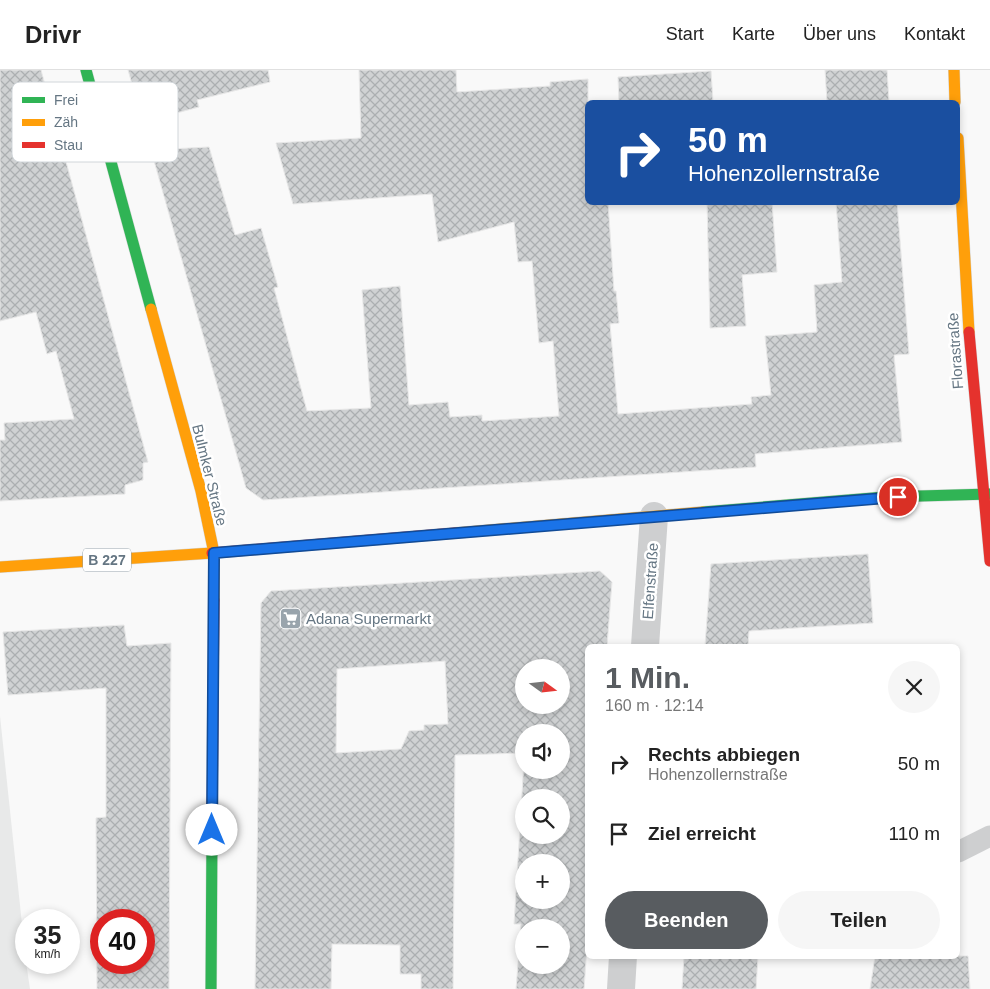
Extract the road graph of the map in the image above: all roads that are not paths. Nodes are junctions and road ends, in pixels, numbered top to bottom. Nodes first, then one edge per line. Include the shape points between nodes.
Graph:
1 (954, 70) edge
2 (955, 100) edge
3 (111, 162) edge
4 (960, 172) edge
5 (987, 494) edge
6 (654, 516) junction
7 (214, 553) junction
8 (990, 561) edge
9 (0, 567) edge
10 (645, 644) edge
11 (990, 836) edge
12 (960, 851) edge
13 (623, 959) edge
14 (211, 989) edge
15 (621, 989) edge

1 - 2 main road
3 - 7 main road, Bulmker Straße via 201,492
4 - 5 main road, Florastraße via 972,379
5 - 6 main road, B 227 via 884,497
5 - 8 main road, Florastraße
6 - 7 main road, B 227
6 - 10 street, Elfenstraße
7 - 9 main road, B 227
7 - 14 main road, Bulmker Straße
11 - 12 lane
13 - 15 street

